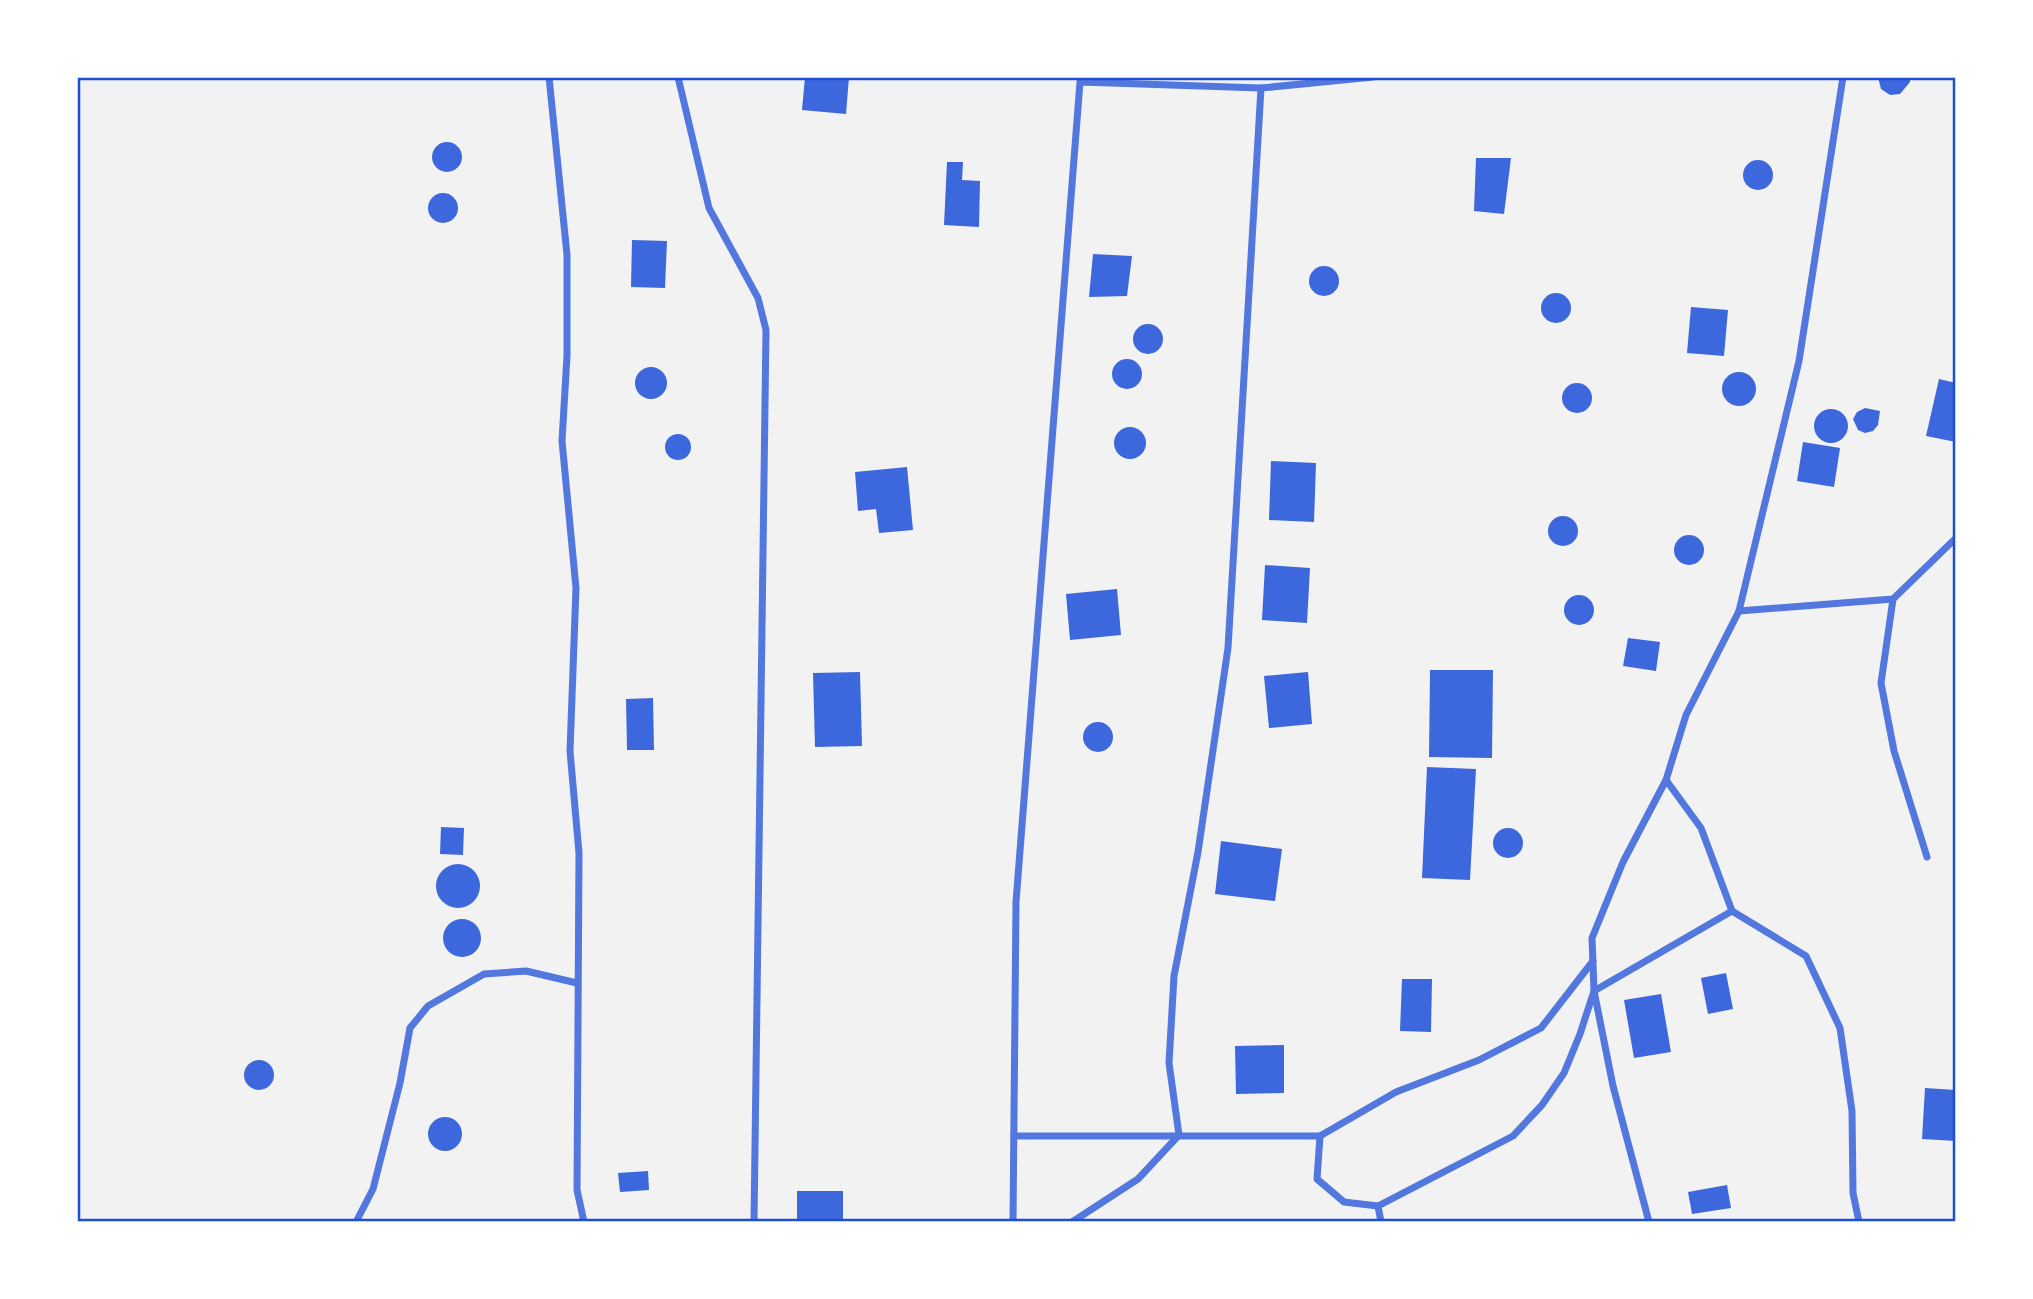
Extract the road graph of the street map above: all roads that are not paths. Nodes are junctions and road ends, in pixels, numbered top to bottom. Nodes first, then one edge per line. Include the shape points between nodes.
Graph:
1 (549, 77) edge
2 (678, 77) edge
3 (1373, 77) edge
4 (1843, 77) edge
5 (1261, 88) junction
6 (1956, 538) edge
7 (1893, 599) junction
8 (1739, 611) junction
9 (1666, 780) junction
10 (1927, 857) dead end
11 (1732, 911) junction
12 (1593, 961) junction
13 (577, 983) junction
14 (1594, 991) junction
15 (1179, 1135) junction
16 (1014, 1136) junction
17 (1320, 1136) junction
18 (1378, 1206) junction
19 (356, 1222) edge
20 (584, 1222) edge
21 (754, 1222) edge
22 (1013, 1222) edge
23 (1072, 1222) edge
24 (1381, 1222) edge
25 (1649, 1222) edge
26 (1859, 1222) edge

1 - 13 street via 567,255 568,356 562,442 576,588 570,751 579,853
2 - 21 street via 709,208 758,298 765,330
3 - 5 street
4 - 8 street via 1799,361
5 - 15 street via 1228,648 1198,852 1174,976 1169,1063
5 - 16 street via 1080,82 1016,902
6 - 7 street
7 - 8 street
7 - 10 street via 1881,683 1894,751
8 - 9 street via 1686,715
9 - 11 street via 1701,828
9 - 12 street via 1623,862 1591,938
11 - 14 street
11 - 26 street via 1806,956 1840,1028 1852,1111 1853,1194
12 - 14 street
12 - 17 street via 1541,1028 1479,1060 1396,1092
13 - 19 street via 526,971 484,974 428,1006 410,1028 373,1189
13 - 20 street via 577,1190
14 - 18 street via 1564,1073 1513,1136
14 - 25 street via 1613,1086
15 - 16 street
15 - 17 street
15 - 23 street via 1138,1179
16 - 22 street
17 - 18 street via 1317,1180 1344,1202
18 - 24 street

